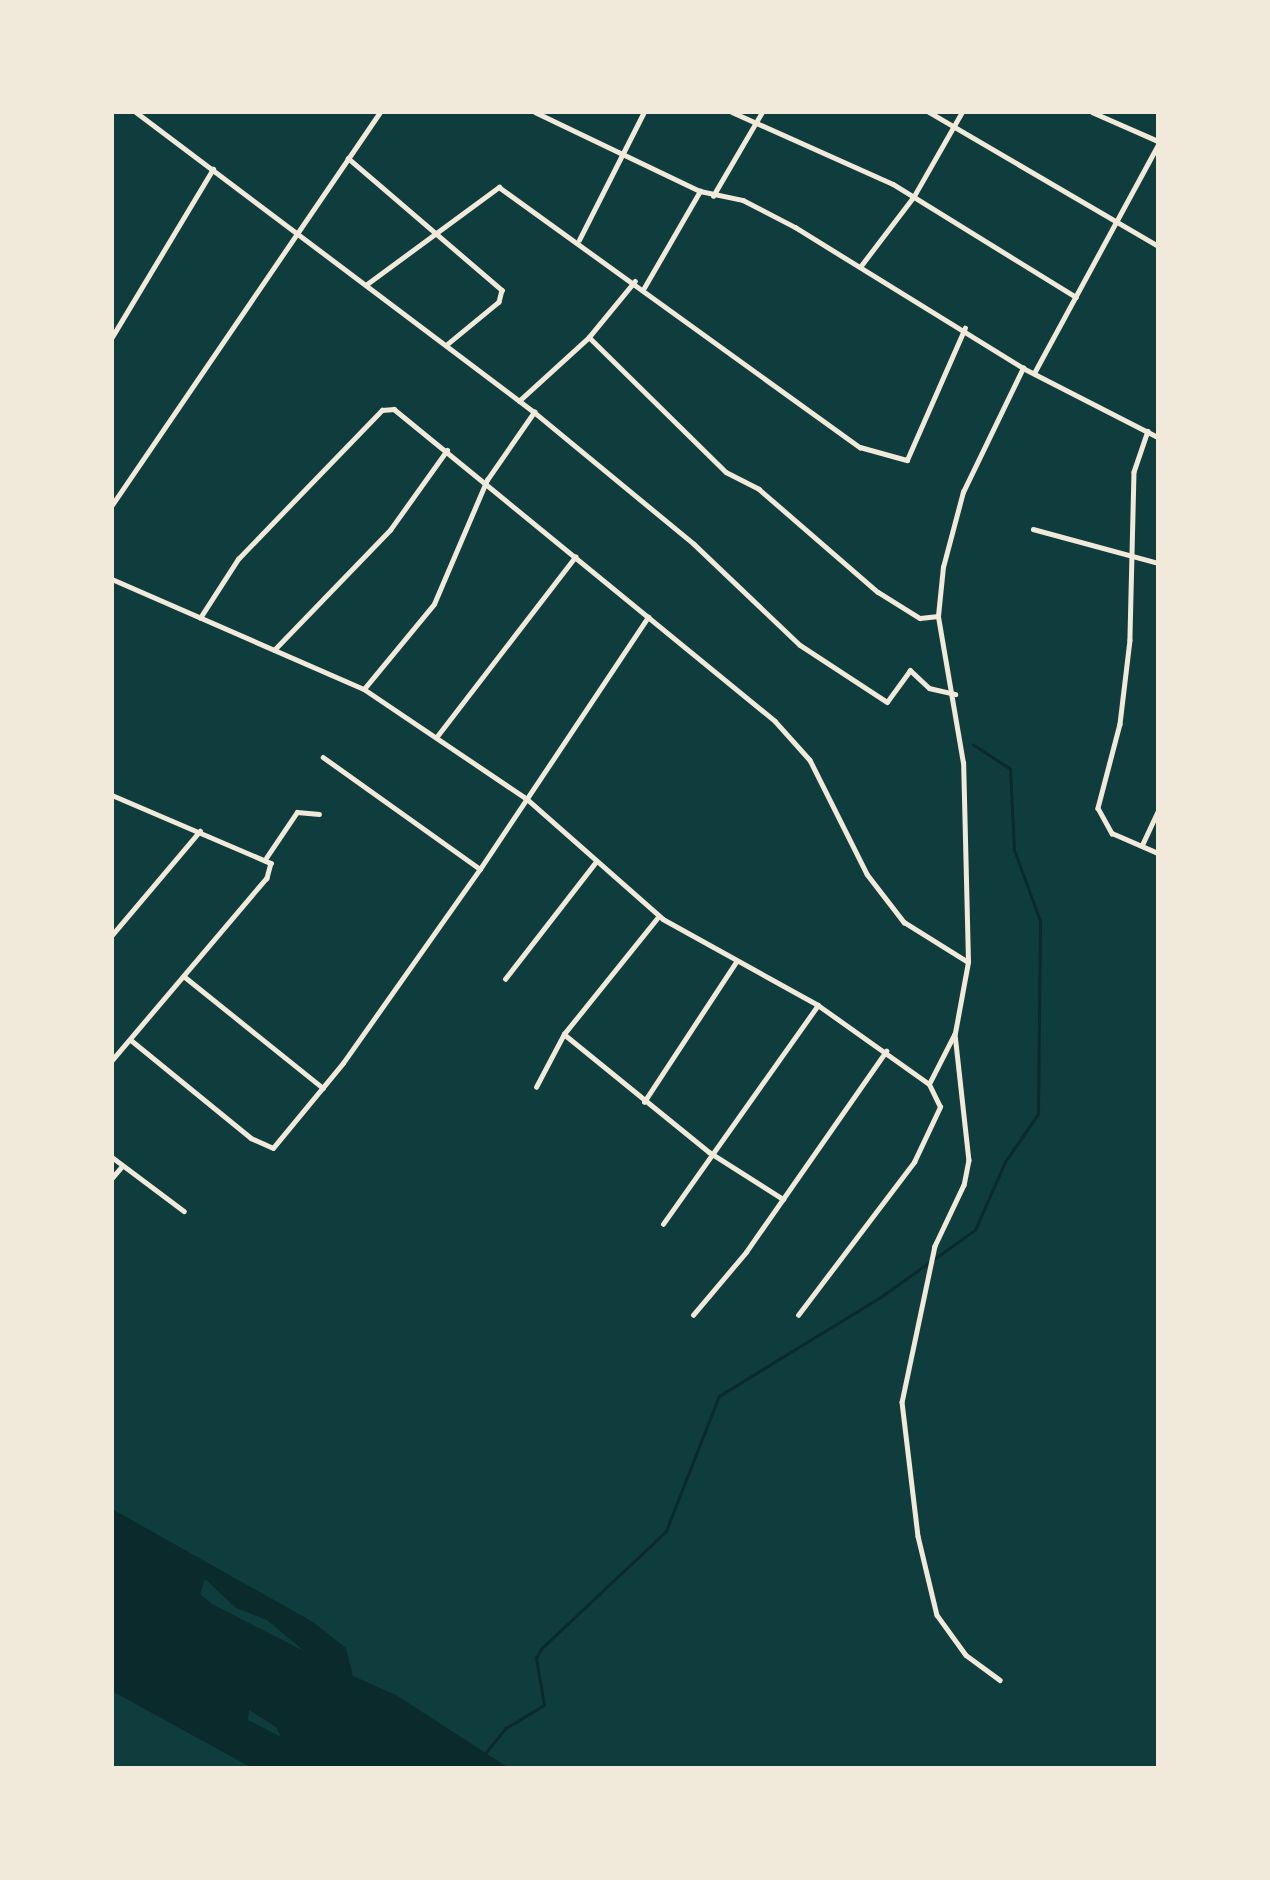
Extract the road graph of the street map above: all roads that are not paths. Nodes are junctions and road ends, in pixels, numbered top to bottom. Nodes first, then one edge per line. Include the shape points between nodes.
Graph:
1 (136, 112) edge
2 (380, 112) edge
3 (535, 112) edge
4 (645, 112) edge
5 (732, 112) edge
6 (762, 112) edge
7 (929, 112) edge
8 (962, 112) edge
9 (1092, 112) edge
10 (755, 124) junction
11 (956, 126) junction
12 (1158, 143) edge
13 (620, 154) junction
14 (348, 158) junction
15 (213, 169) junction
16 (700, 191) junction
17 (713, 196) junction
18 (914, 196) junction
19 (1118, 226) junction
20 (299, 230) junction
21 (432, 232) junction
22 (579, 240) junction
23 (1158, 246) edge
24 (859, 267) junction
25 (635, 281) junction
26 (367, 284) junction
27 (644, 288) junction
28 (1076, 297) junction
29 (965, 328) junction
30 (112, 337) edge
31 (589, 337) junction
32 (448, 344) junction
33 (1023, 368) junction
34 (1034, 373) junction
35 (519, 401) junction
36 (534, 412) junction
37 (1148, 431) junction
38 (1158, 437) edge
39 (447, 449) junction
40 (487, 480) junction
41 (112, 505) edge
42 (1033, 529) dead end
43 (1133, 555) junction
44 (575, 557) junction
45 (1158, 563) edge
46 (112, 579) edge
47 (648, 617) junction
48 (938, 617) junction
49 (200, 618) junction
50 (274, 650) junction
51 (364, 689) junction
52 (955, 694) junction
53 (438, 735) junction
54 (323, 757) dead end
55 (113, 798) edge
56 (527, 799) junction
57 (1158, 811) edge
58 (319, 814) dead end
59 (200, 831) junction
60 (1142, 845) junction
61 (1158, 853) edge
62 (266, 858) junction
63 (595, 863) junction
64 (480, 869) junction
65 (659, 916) junction
66 (112, 935) edge
67 (736, 962) junction
68 (968, 962) junction
69 (186, 977) junction
70 (505, 979) dead end
71 (818, 1006) junction
72 (955, 1033) junction
73 (564, 1034) junction
74 (131, 1040) junction
75 (886, 1051) junction
76 (112, 1061) edge
77 (929, 1084) junction
78 (536, 1087) dead end
79 (323, 1088) junction
80 (644, 1102) junction
81 (709, 1152) junction
82 (112, 1157) edge
83 (122, 1166) junction
84 (112, 1178) edge
85 (783, 1199) junction
86 (184, 1211) dead end
87 (663, 1224) dead end
88 (693, 1315) dead end
89 (797, 1315) dead end
90 (1000, 1680) dead end

1 - 15 street
2 - 14 street
3 - 13 street
4 - 13 street
5 - 10 street
6 - 10 street
7 - 11 street
8 - 11 street
9 - 12 street
10 - 17 street
10 - 18 street
11 - 18 street
11 - 19 street
12 - 19 street
13 - 16 street
13 - 22 street
14 - 20 street
14 - 21 street
15 - 20 street
15 - 30 street
16 - 17 street
16 - 27 street
17 - 24 street via 743,200
18 - 24 street
18 - 28 street
19 - 23 street
19 - 28 street
20 - 26 street
20 - 41 street
21 - 22 street via 499,187
21 - 26 street
21 - 32 street via 502,290 499,302
22 - 25 street
24 - 29 street
25 - 27 street
25 - 31 street
26 - 32 street
27 - 29 street via 860,447 907,460
28 - 34 street
29 - 33 street
31 - 35 street
31 - 48 street via 726,472 759,489 878,592 920,618
32 - 35 street
33 - 34 street
33 - 48 street via 947,533
34 - 37 street
35 - 36 street
36 - 40 street
36 - 52 street via 694,544 800,645 887,702 910,670 929,688
37 - 38 street
37 - 43 street via 1134,472
39 - 40 street
39 - 49 street via 394,409 382,410 239,559
39 - 50 street via 390,530
40 - 44 street
40 - 51 street via 434,604
42 - 43 street
43 - 45 street
43 - 60 street via 1120,724 1098,808 1103,826
44 - 47 street
44 - 53 street
46 - 49 street
47 - 56 street
47 - 68 street via 799,744 867,874 904,922
48 - 52 street
49 - 50 street
50 - 51 street
51 - 53 street
52 - 68 street
53 - 56 street
54 - 64 street
55 - 59 street
56 - 63 street
56 - 64 street
57 - 60 street
58 - 62 street via 297,812
59 - 62 street
59 - 66 street
60 - 61 street
62 - 69 street via 271,863 267,878
63 - 65 street
63 - 70 street
64 - 79 street
65 - 67 street
65 - 73 street
67 - 71 street
67 - 80 street
68 - 72 street
69 - 74 street
69 - 79 street
71 - 75 street
71 - 81 street
72 - 77 street
72 - 90 street via 969,1160 935,1246 902,1402 918,1536 937,1615 966,1656
73 - 78 street
73 - 80 street
74 - 76 street
74 - 79 street via 269,1149
75 - 77 street
75 - 85 street
77 - 89 street via 940,1107 914,1162
80 - 81 street
81 - 85 street
81 - 87 street
82 - 83 street
83 - 84 street
83 - 86 street
85 - 88 street

